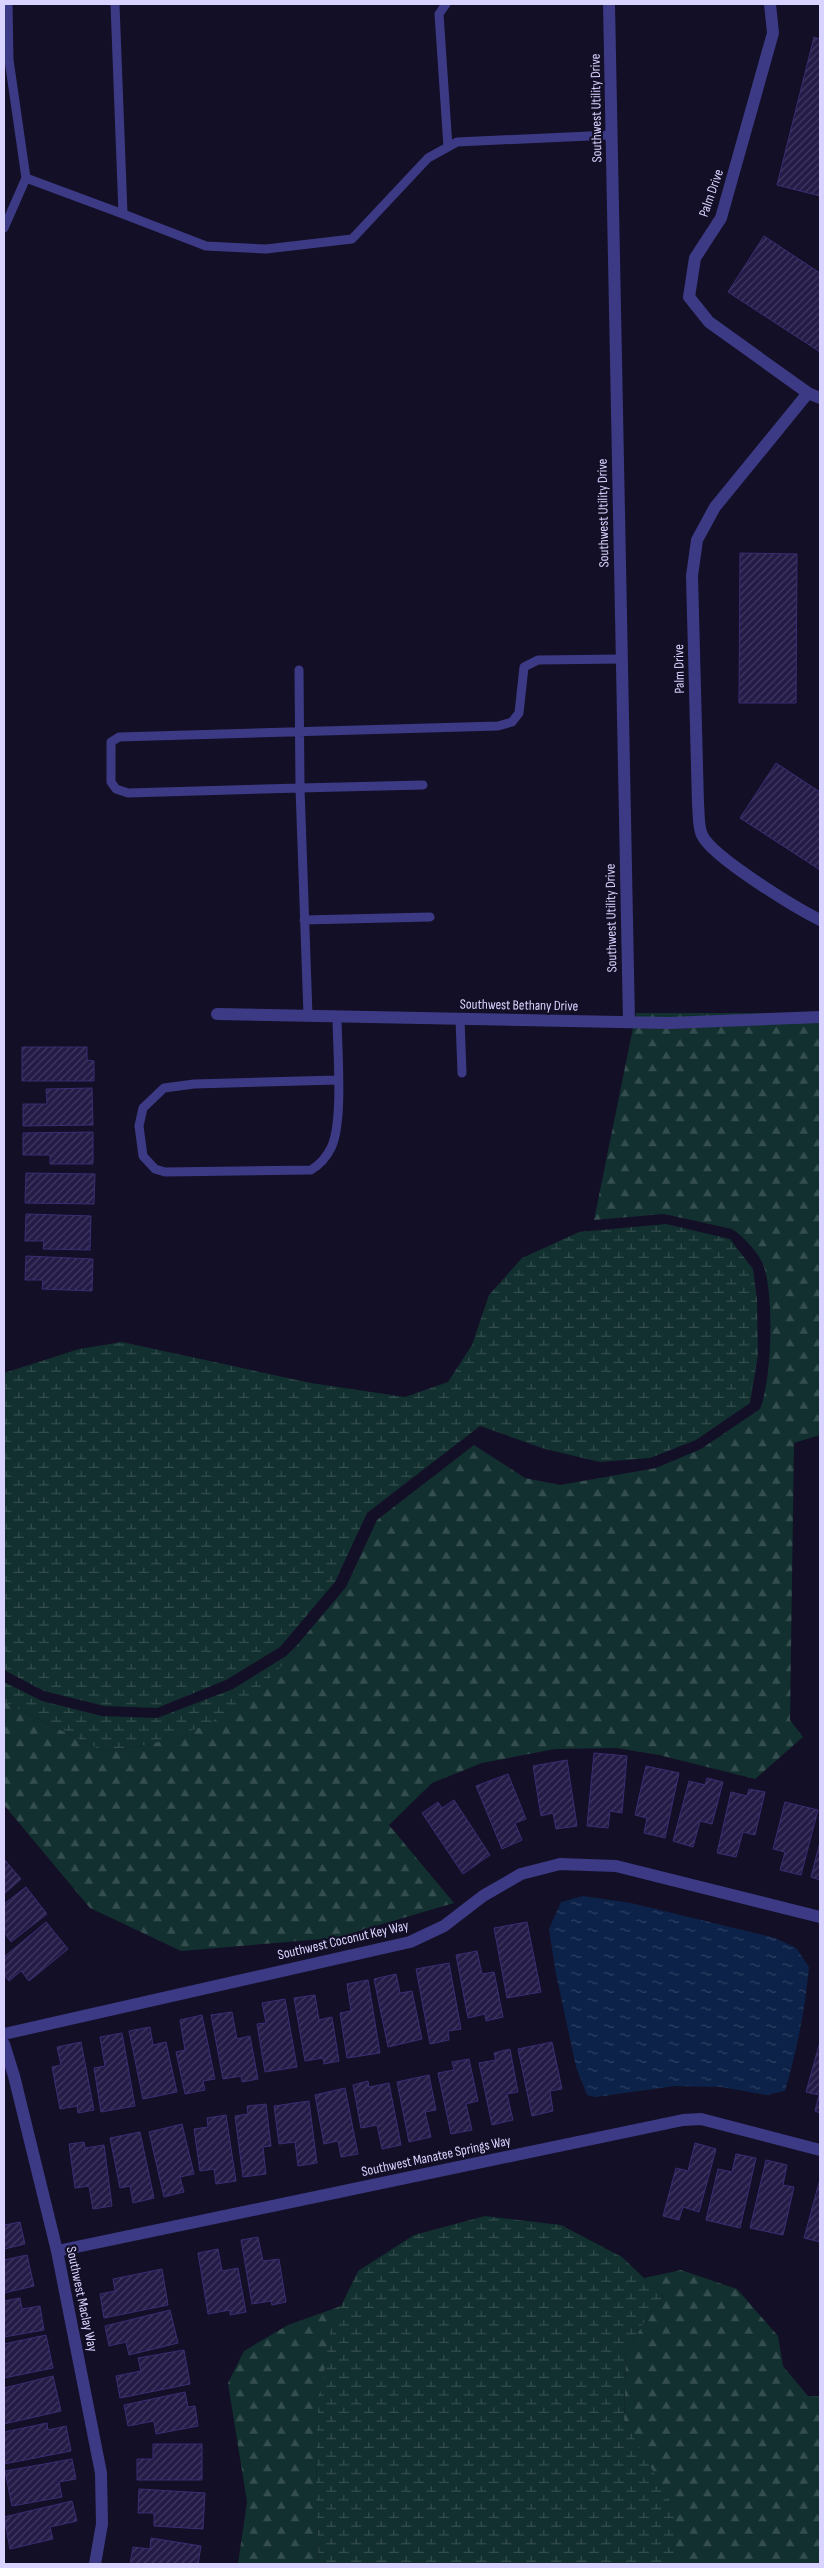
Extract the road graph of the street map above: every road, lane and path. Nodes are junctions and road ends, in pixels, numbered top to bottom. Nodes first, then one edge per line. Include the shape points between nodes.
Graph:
1 (8, 4) edge
2 (115, 4) edge
3 (446, 4) edge
4 (609, 4) edge
5 (770, 4) edge
6 (611, 135) junction
7 (448, 147) junction
8 (26, 178) junction
9 (124, 214) junction
10 (4, 228) edge
11 (814, 396) edge
12 (621, 659) junction
13 (299, 670) dead end
14 (300, 732) junction
15 (423, 785) dead end
16 (300, 788) junction
17 (430, 917) dead end
18 (304, 920) junction
19 (820, 920) edge
20 (217, 1014) dead end
21 (308, 1015) junction
22 (337, 1016) junction
23 (820, 1017) edge
24 (460, 1018) junction
25 (629, 1022) junction
26 (462, 1073) dead end
27 (337, 1080) junction
28 (820, 1917) edge
29 (4, 2034) edge
30 (4, 2044) edge
31 (820, 2150) edge
32 (57, 2251) junction
33 (95, 2564) edge

1 - 8 lane via 9,60
2 - 9 lane
3 - 7 lane via 439,14
4 - 6 street, Southwest Utility Drive
5 - 11 street, Palm Drive via 773,33 721,218 695,258 689,297 709,322
6 - 7 lane via 457,142
6 - 12 street, Southwest Utility Drive
7 - 9 lane via 428,158 352,239 266,249 206,246
8 - 9 lane
8 - 10 lane
11 - 19 street, Palm Drive via 715,507 698,540 692,576 698,804 702,835 718,854
12 - 14 lane via 538,660 524,666 519,713 512,722 498,726
12 - 25 street, Southwest Utility Drive
13 - 14 lane
14 - 16 lane
14 - 16 lane via 120,737 111,742 110,750 111,782 116,789 128,793
15 - 16 lane
16 - 18 lane
17 - 18 lane
18 - 21 lane
20 - 21 street, Southwest Bethany Drive
21 - 22 street, Southwest Bethany Drive
22 - 24 street, Southwest Bethany Drive
22 - 27 lane
23 - 25 street, Southwest Bethany Drive
24 - 25 street, Southwest Bethany Drive
24 - 26 lane
27 - 27 lane via 338,1123 332,1146 322,1163 311,1170 165,1172 155,1169 143,1156 139,1126 143,1108 164,1088 194,1084
28 - 29 street, Southwest Coconut Key Way via 616,1866 560,1864 521,1874 483,1896 444,1926 410,1942
30 - 32 street, Southwest Maclay Way
31 - 32 street, Southwest Manatee Springs Way via 701,2119 683,2120
32 - 33 street, Southwest Maclay Way via 101,2473 102,2524

